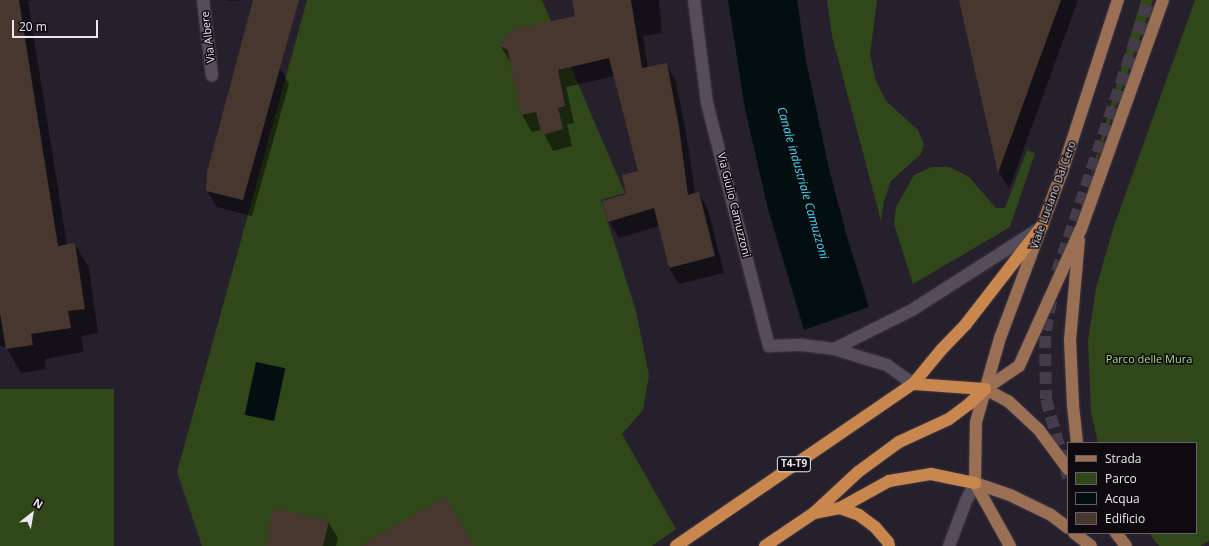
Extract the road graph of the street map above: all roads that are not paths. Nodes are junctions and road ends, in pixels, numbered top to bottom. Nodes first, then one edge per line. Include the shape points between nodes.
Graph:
1 (203, 0) edge
2 (694, 0) edge
3 (1118, 0) edge
4 (1163, 0) edge
5 (212, 75) dead end
6 (1042, 226) junction
7 (1081, 229) junction
8 (834, 349) junction
9 (913, 384) junction
10 (985, 389) junction
11 (1077, 442) edge
12 (1067, 468) edge
13 (975, 483) junction
14 (840, 508) junction
15 (814, 513) junction
16 (1067, 527) edge
17 (1075, 534) edge
18 (1117, 534) edge
19 (676, 546) edge
20 (765, 546) edge
21 (889, 546) edge
22 (949, 546) edge
23 (1010, 546) edge
24 (1091, 546) edge
25 (1126, 546) edge

1 - 5 street, Via Albere
2 - 8 street, Via Giulio Camuzzoni via 708,103 769,346
3 - 6 main road, Viale Luciano Dal Cero
4 - 7 main road
6 - 8 street via 912,310
6 - 9 highway, T4-T9 via 966,324
6 - 10 main road, Viale Luciano Dal Cero via 1000,338
7 - 10 main road via 1019,366
7 - 11 main road via 1070,340
8 - 9 street, Via Giulio Camuzzoni via 887,366
9 - 10 highway
9 - 19 highway, T4-T9
10 - 12 main road via 1008,401 1039,430
10 - 13 main road, Viale Luciano Dal Cero via 976,422
10 - 15 highway via 949,419 898,442 858,472
13 - 14 highway via 931,474 890,481
13 - 16 main road via 1017,498 1051,515
13 - 22 street
13 - 23 main road, Viale Luciano Dal Cero
14 - 15 highway
14 - 21 highway via 859,515 875,527
15 - 20 highway
17 - 24 main road
18 - 25 main road

